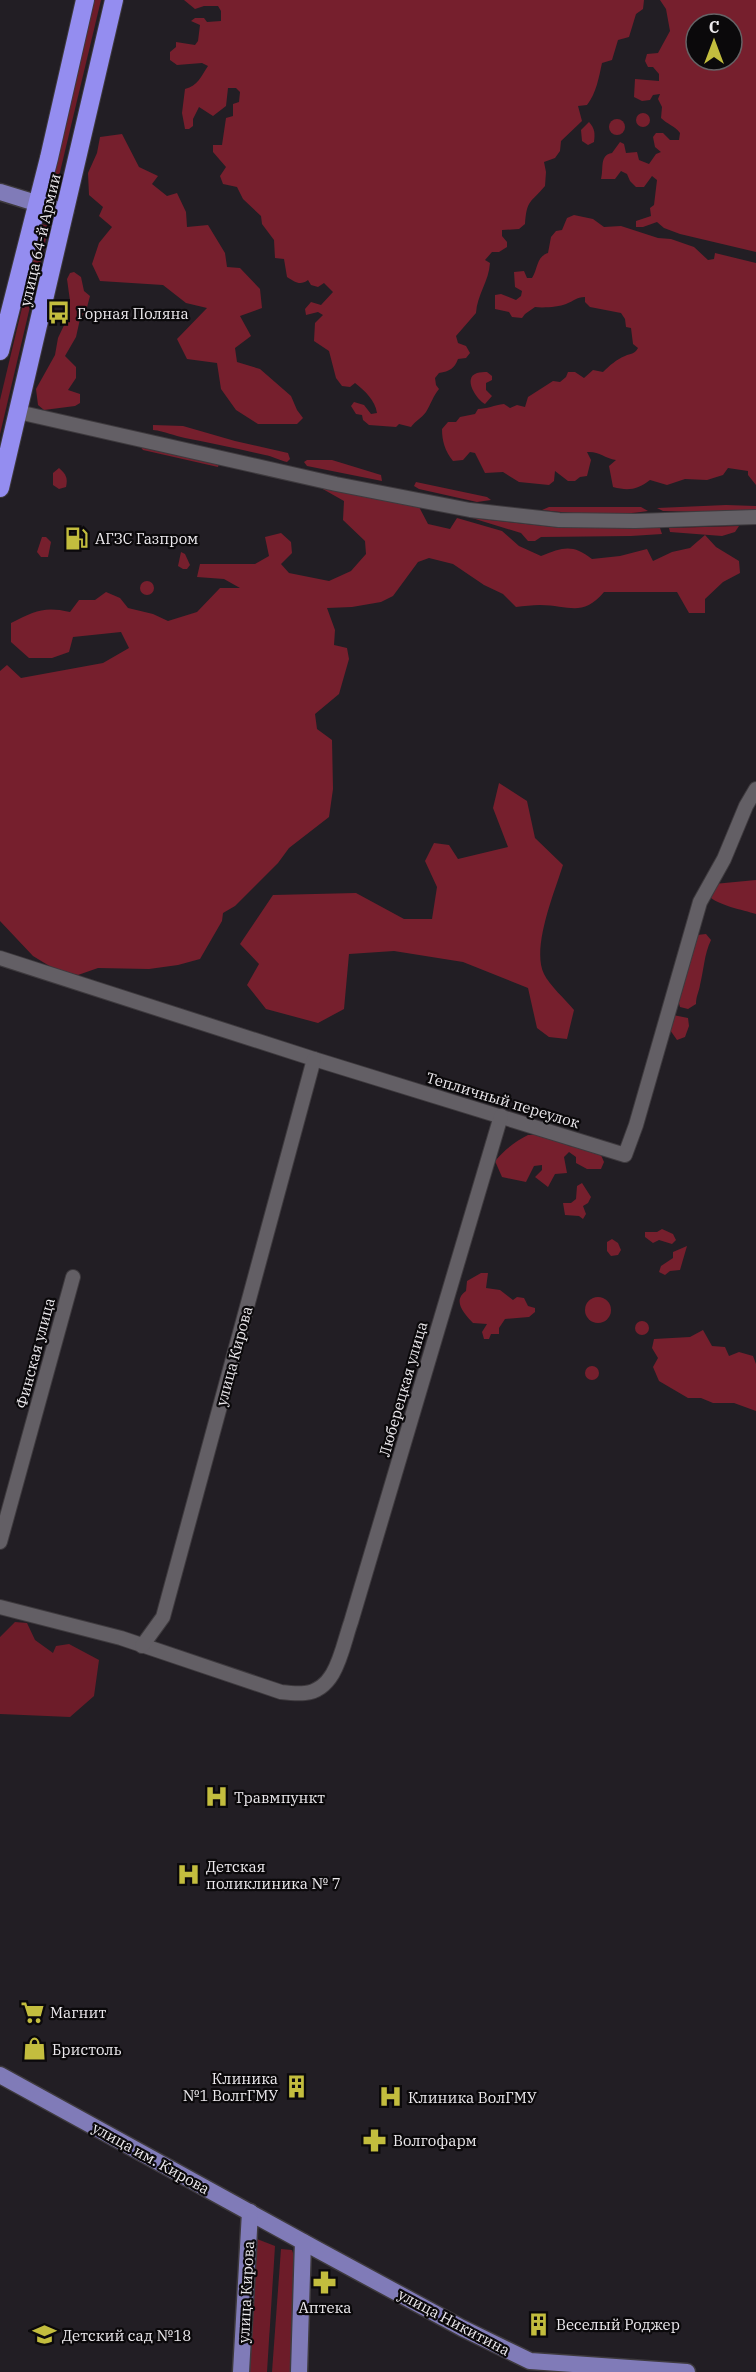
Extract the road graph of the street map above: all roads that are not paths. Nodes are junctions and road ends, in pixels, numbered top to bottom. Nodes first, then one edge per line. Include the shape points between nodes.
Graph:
1 (85, 0) edge
2 (114, 0) edge
3 (0, 192) edge
4 (36, 204) junction
5 (65, 212) junction
6 (0, 351) edge
7 (18, 412) junction
8 (0, 488) edge
9 (756, 517) edge
10 (756, 789) edge
11 (0, 958) edge
12 (314, 1059) junction
13 (501, 1116) junction
14 (73, 1277) dead end
15 (0, 1542) edge
16 (0, 1607) edge
17 (142, 1646) junction
18 (0, 2075) edge
19 (250, 2212) junction
20 (303, 2242) junction
21 (242, 2372) edge
22 (299, 2372) edge
23 (687, 2372) edge

1 - 4 highway, улица 64-й Армии
2 - 5 highway, улица 64-й Армии
3 - 4 main road
4 - 5 main road
4 - 6 highway, улица 64-й Армии
5 - 7 highway, улица 64-й Армии
7 - 8 highway, улица 64-й Армии
7 - 9 street via 470,510 559,520
10 - 13 street, Тепличный переулок via 700,902 625,1155
11 - 12 street, Тепличный переулок
12 - 13 street, Тепличный переулок
12 - 17 street, улица Кирова via 163,1617
13 - 17 street, Люберецкая улица via 335,1670 324,1686 307,1693 281,1692
14 - 15 street, Финская улица
16 - 17 street
18 - 19 main road, улица им. Кирова
19 - 20 main road, улица им. Кирова
19 - 21 main road, улица Кирова
20 - 22 main road
20 - 23 main road, улица Никитина via 530,2361

